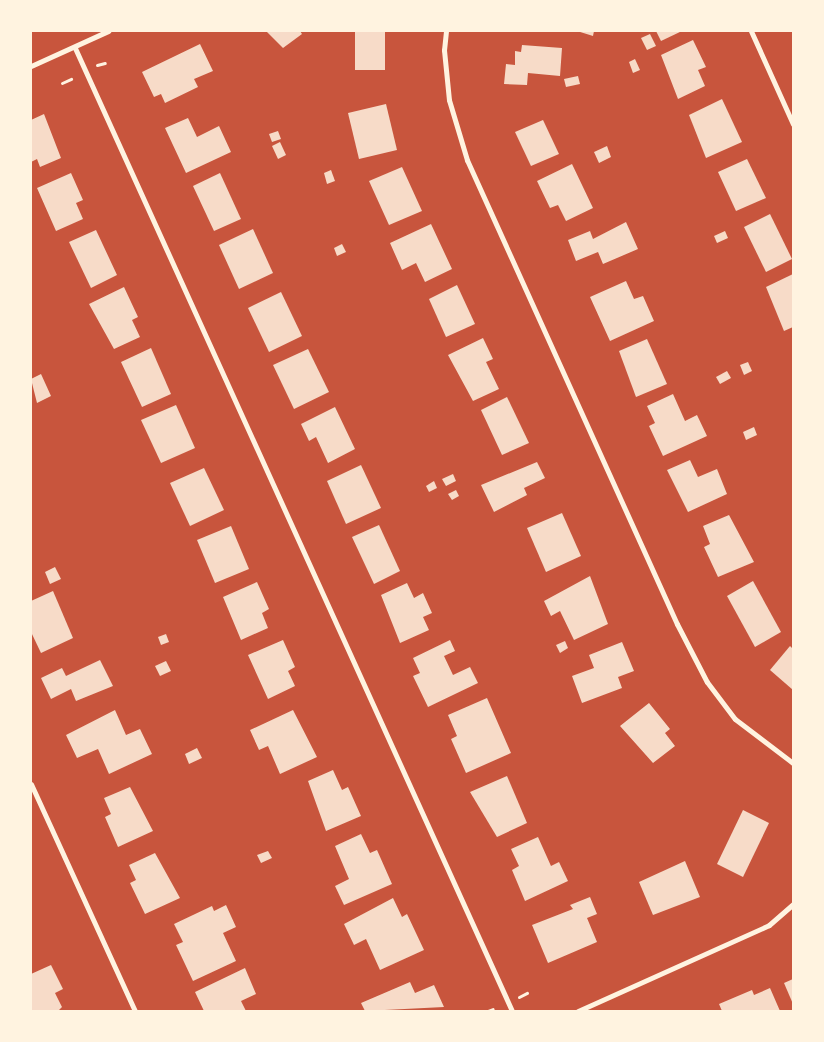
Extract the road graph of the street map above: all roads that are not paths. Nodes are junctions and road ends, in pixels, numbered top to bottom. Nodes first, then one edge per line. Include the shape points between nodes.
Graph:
1 (108, 31) edge
2 (446, 31) edge
3 (750, 31) edge
4 (75, 48) junction
5 (31, 66) edge
6 (793, 124) edge
7 (793, 763) edge
8 (31, 784) edge
9 (793, 904) edge
10 (134, 1011) edge
11 (512, 1011) edge
12 (578, 1011) edge

1 - 4 street
2 - 7 street via 444,50 449,100 468,160 677,624 707,682 735,719
3 - 6 street
4 - 5 street
4 - 11 street
8 - 10 street
9 - 12 street via 769,925

